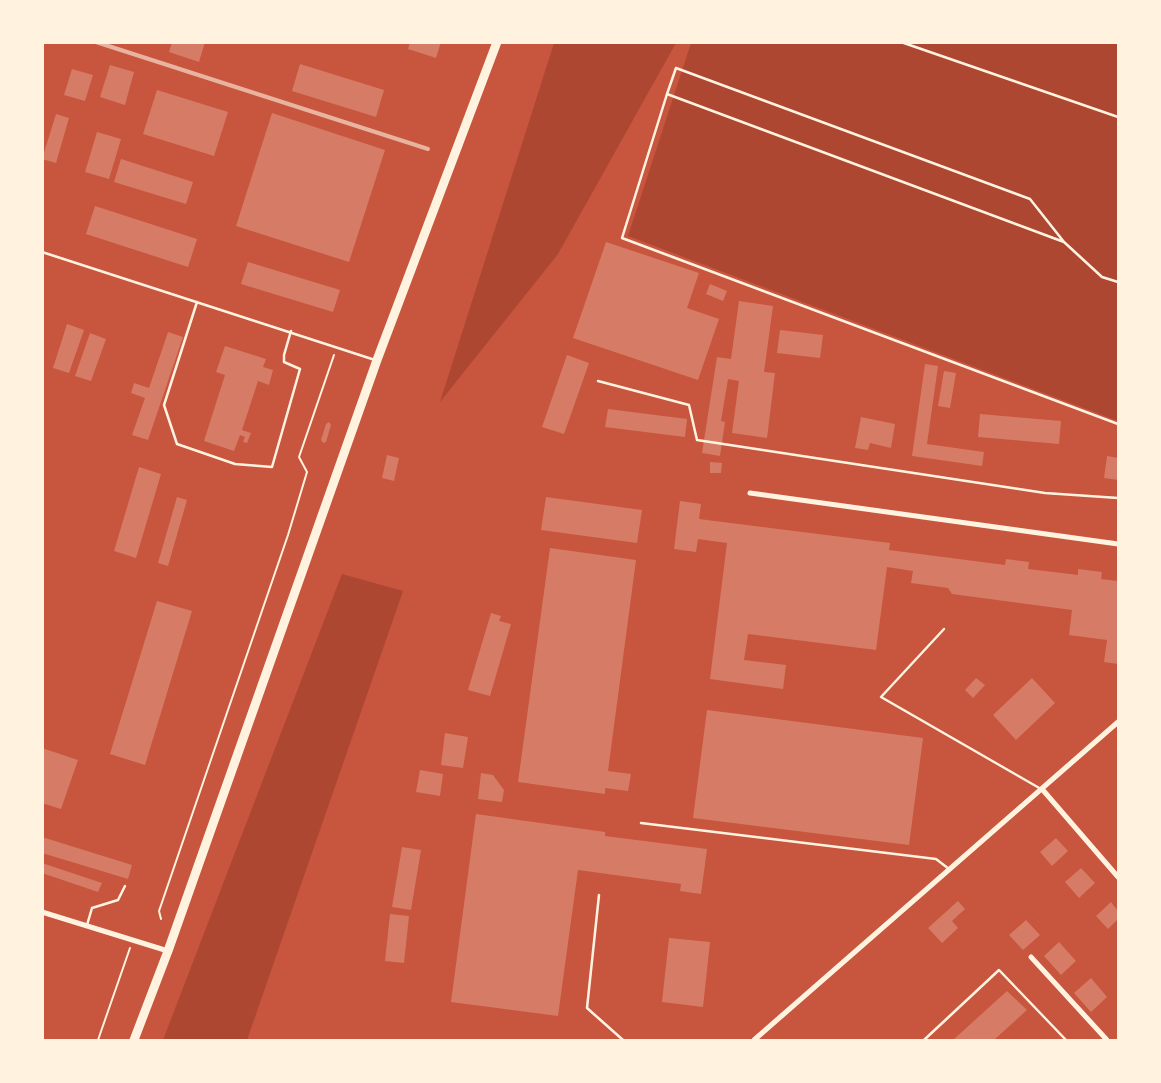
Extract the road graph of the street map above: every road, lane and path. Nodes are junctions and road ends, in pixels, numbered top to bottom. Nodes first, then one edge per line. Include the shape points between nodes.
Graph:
1 (497, 42) edge
2 (901, 42) edge
3 (667, 94) junction
4 (1118, 117) edge
5 (1064, 242) junction
6 (42, 252) edge
7 (1118, 282) edge
8 (197, 302) junction
9 (290, 331) junction
10 (334, 353) dead end
11 (377, 360) junction
12 (598, 381) dead end
13 (1118, 424) edge
14 (750, 494) dead end
15 (1118, 498) edge
16 (1118, 544) edge
17 (944, 629) dead end
18 (1118, 722) edge
19 (1042, 789) junction
20 (641, 823) dead end
21 (950, 870) junction
22 (1118, 877) edge
23 (125, 886) dead end
24 (599, 895) dead end
25 (42, 912) edge
26 (160, 920) dead end
27 (87, 925) junction
28 (133, 940) junction
29 (168, 951) junction
30 (1031, 956) dead end
31 (98, 1040) edge
32 (134, 1040) edge
33 (623, 1040) edge
34 (754, 1040) edge
35 (924, 1040) edge
36 (1066, 1040) edge
37 (1107, 1040) edge

1 - 11 highway
2 - 4 lane
3 - 5 lane
3 - 5 lane via 676,68 1020,195 1030,199
3 - 13 lane via 622,238
5 - 7 lane via 1102,277
6 - 8 lane
8 - 9 lane
8 - 9 lane via 164,405 177,444 235,464 272,467 300,369 287,364 283,358
9 - 11 lane
10 - 26 path via 299,457 307,472 305,481 159,911
11 - 29 highway
12 - 15 lane via 689,405 696,440 1045,493
14 - 16 street
17 - 19 lane via 881,696
18 - 19 street
19 - 21 street
19 - 22 street
20 - 21 lane via 936,859
21 - 34 street
23 - 27 lane via 118,900 92,908
24 - 33 lane via 588,1008
25 - 27 street
27 - 28 street
28 - 29 street
28 - 31 path
29 - 32 highway
30 - 37 street
35 - 36 lane via 999,970

